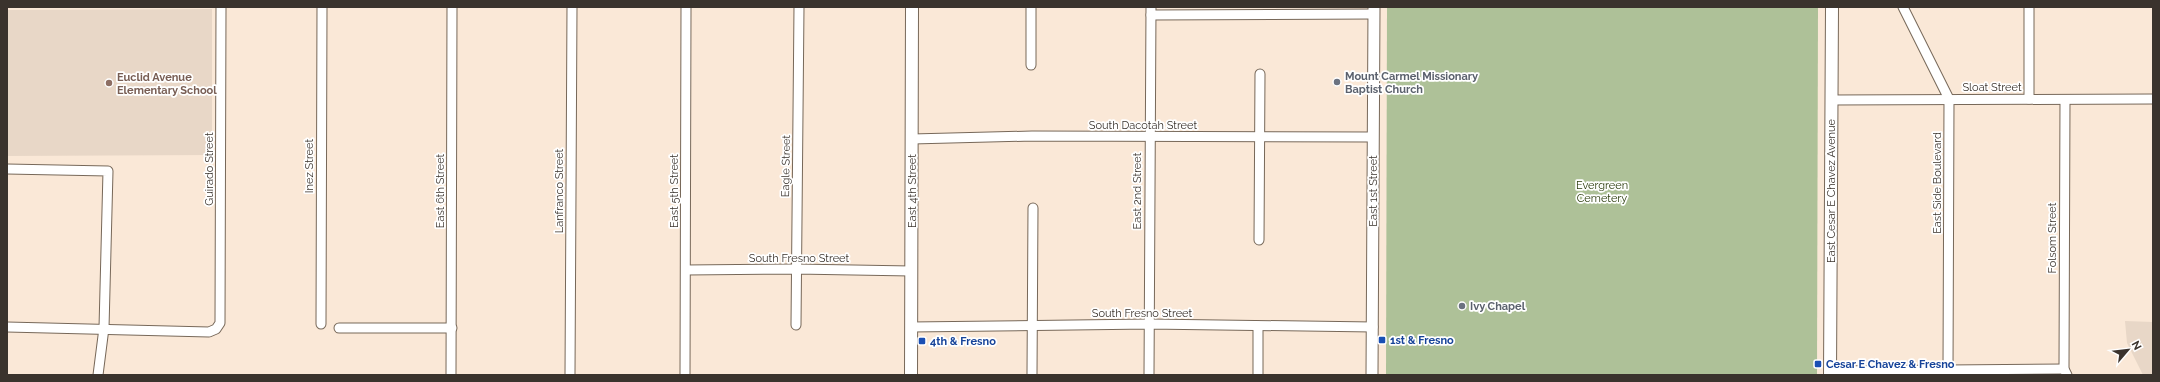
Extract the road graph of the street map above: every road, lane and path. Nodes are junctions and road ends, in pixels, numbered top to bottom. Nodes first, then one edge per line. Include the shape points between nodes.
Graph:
1 (221, 7) edge
2 (322, 7) edge
3 (452, 7) edge
4 (572, 7) edge
5 (686, 7) edge
6 (799, 7) edge
7 (912, 7) edge
8 (1031, 7) edge
9 (1832, 7) edge
10 (1903, 7) edge
11 (2029, 7) edge
12 (1151, 11) edge
13 (1374, 11) edge
14 (1031, 65) dead end
15 (1260, 74) dead end
16 (1949, 99) junction
17 (2029, 99) junction
18 (2153, 99) edge
19 (1831, 100) junction
20 (2065, 100) junction
21 (1258, 137) junction
22 (1373, 137) junction
23 (1150, 138) junction
24 (912, 139) junction
25 (7, 169) edge
26 (1033, 208) dead end
27 (1259, 240) dead end
28 (796, 269) junction
29 (686, 270) junction
30 (911, 271) junction
31 (321, 324) dead end
32 (1149, 324) junction
33 (796, 325) dead end
34 (1258, 326) junction
35 (7, 327) edge
36 (1032, 327) junction
37 (1372, 327) junction
38 (104, 328) junction
39 (339, 328) dead end
40 (452, 328) junction
41 (911, 328) junction
42 (1948, 371) junction
43 (2066, 372) edge
44 (1830, 373) edge
45 (98, 375) edge
46 (452, 375) edge
47 (570, 375) edge
48 (685, 375) edge
49 (910, 375) edge
50 (1032, 375) edge
51 (1149, 375) edge
52 (1258, 375) edge
53 (1372, 375) edge

1 - 38 street, Guirado Street via 220,323 216,329 209,332
2 - 31 street, Inez Street
3 - 40 street, East 6th Street
4 - 47 street, Lanfranco Street
5 - 29 street, East 5th Street
6 - 28 street, Eagle Street
7 - 24 main road, East 4th Street
8 - 14 street
9 - 19 main road, East Cesar E Chavez Avenue
10 - 16 street, East Side Boulevard
11 - 17 street
12 - 13 street
12 - 23 street, East 2nd Street
13 - 22 street, East 1st Street
15 - 21 street
16 - 17 street, Sloat Street
16 - 19 street, Sloat Street
16 - 42 street, East Side Boulevard
17 - 20 street, Sloat Street
18 - 20 street, Sloat Street
19 - 44 main road, East Cesar E Chavez Avenue
20 - 43 street, Folsom Street
21 - 22 street, South Dacotah Street
21 - 23 street, South Dacotah Street
21 - 27 street
22 - 37 street, East 1st Street
23 - 24 street, South Dacotah Street via 1032,136
23 - 32 street, East 2nd Street
24 - 30 main road, East 4th Street
25 - 38 street via 108,171
26 - 36 street
28 - 29 street, South Fresno Street
28 - 30 street, South Fresno Street
28 - 33 street, Eagle Street
29 - 48 street, East 5th Street
30 - 41 main road, East 4th Street
32 - 34 street, South Fresno Street
32 - 36 street, South Fresno Street
32 - 51 street, East 2nd Street
34 - 37 street, South Fresno Street
34 - 52 street
35 - 38 street
36 - 41 street, South Fresno Street
36 - 50 street
37 - 53 street, East 1st Street
38 - 45 street
39 - 40 street
40 - 46 street, East 6th Street
41 - 49 main road, East 4th Street
42 - 43 street
42 - 44 street

